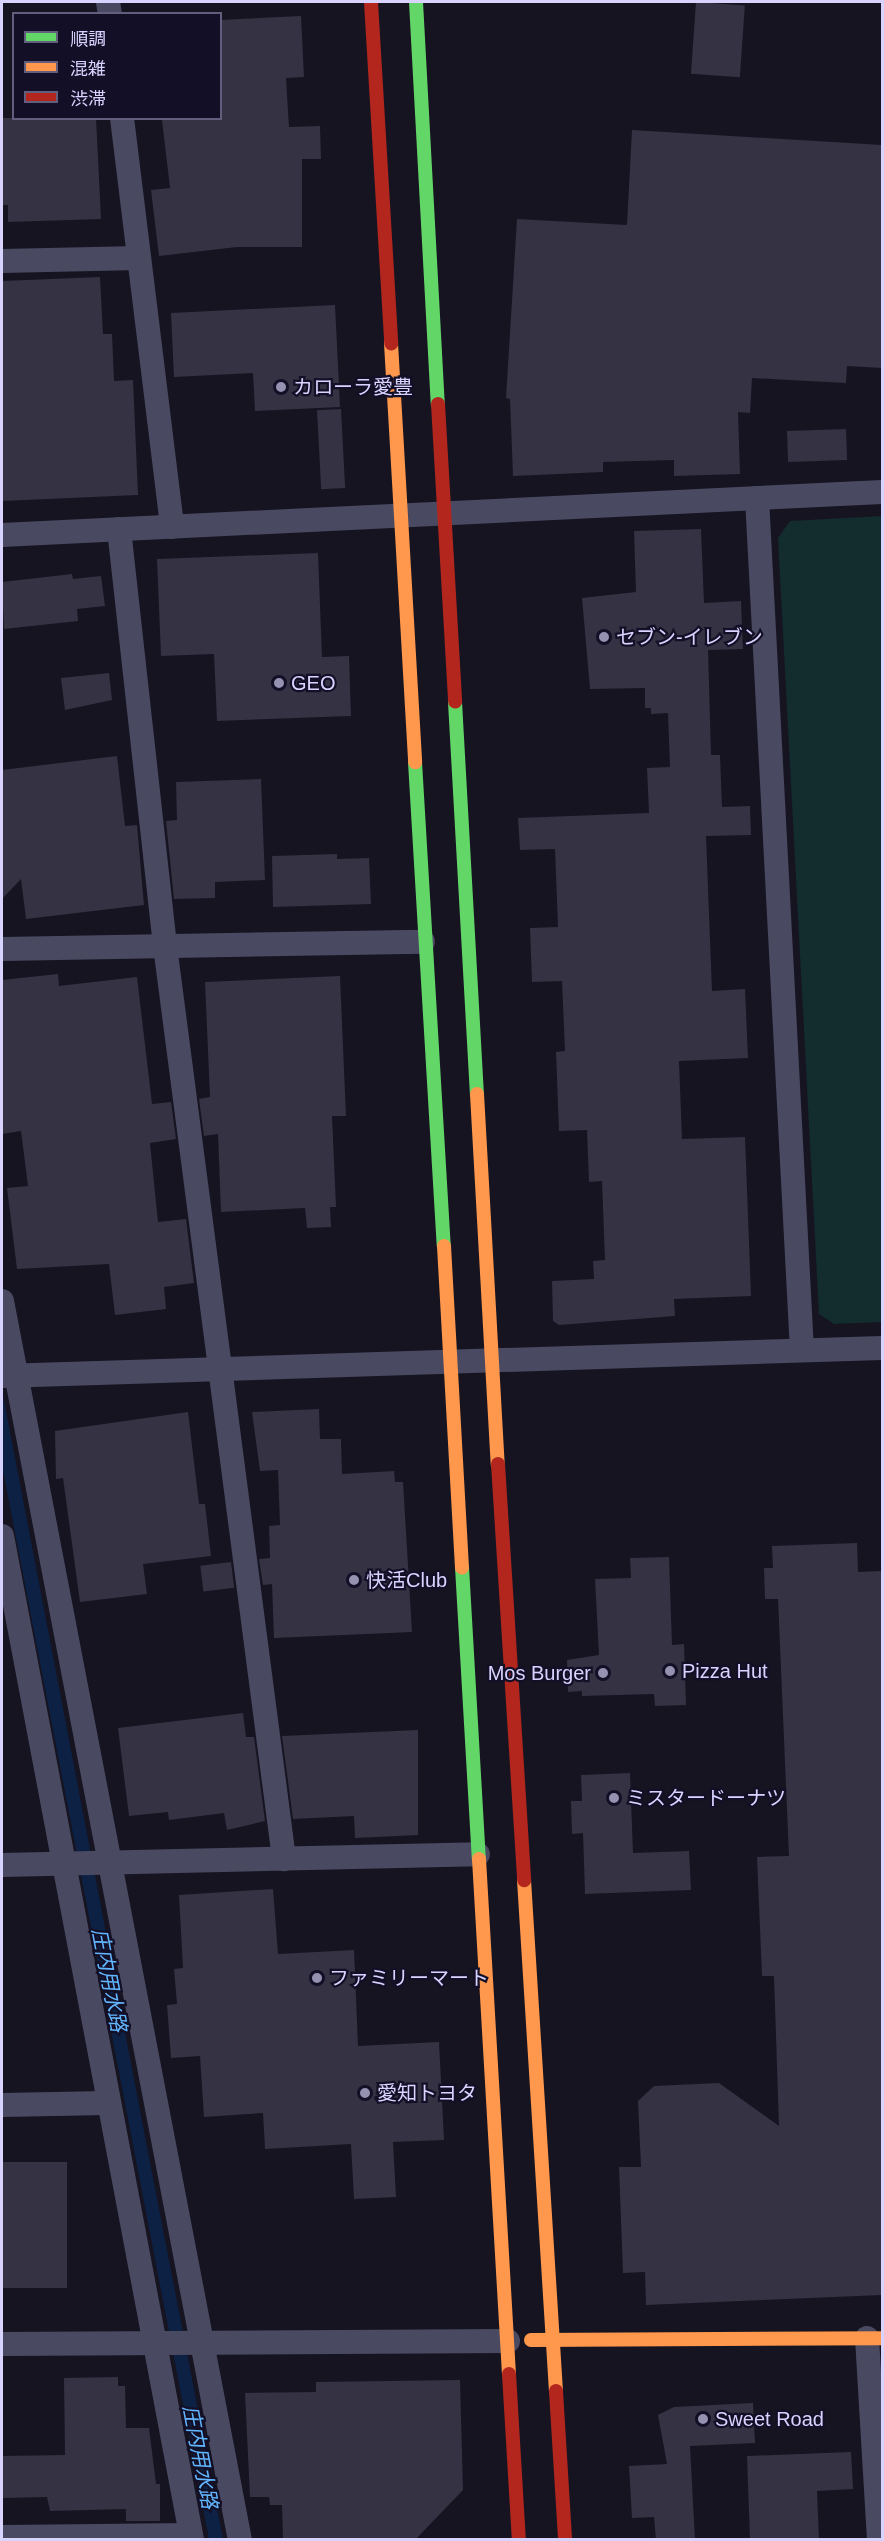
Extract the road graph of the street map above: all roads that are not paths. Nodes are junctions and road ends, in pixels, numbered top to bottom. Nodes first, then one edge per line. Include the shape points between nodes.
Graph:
1 (371, 2) edge
2 (416, 2) edge
3 (122, 120) edge
4 (139, 258) junction
5 (2, 261) edge
6 (882, 492) edge
7 (757, 498) junction
8 (447, 514) junction
9 (402, 515) junction
10 (172, 527) junction
11 (119, 529) junction
12 (2, 535) edge
13 (423, 942) junction
14 (165, 946) junction
15 (2, 949) edge
16 (2, 1301) edge
17 (882, 1348) edge
18 (802, 1350) junction
19 (492, 1360) junction
20 (447, 1361) junction
21 (218, 1369) junction
22 (7, 1376) edge
23 (2, 1536) edge
24 (10, 1621) edge
25 (478, 1854) junction
26 (284, 1859) junction
27 (86, 1864) junction
28 (2, 1865) edge
29 (107, 2103) junction
30 (2, 2105) edge
31 (874, 2338) edge
32 (552, 2339) junction
33 (508, 2340) junction
34 (177, 2343) junction
35 (2, 2344) edge
36 (2, 2537) edge
37 (192, 2537) edge
38 (240, 2540) edge
39 (519, 2540) edge
40 (565, 2540) edge
41 (879, 2540) edge

1 - 9 street
2 - 8 street
3 - 4 street
4 - 5 street
4 - 10 street
6 - 7 street
7 - 8 street
7 - 18 street
8 - 9 street
8 - 19 street
9 - 10 street
9 - 13 street
10 - 11 street
11 - 12 street
11 - 14 street
13 - 14 street
13 - 20 street
14 - 15 street
14 - 21 street
16 - 22 street
17 - 18 street
18 - 19 street
19 - 20 street
19 - 32 street
20 - 21 street
20 - 25 street
21 - 22 street
21 - 26 street
22 - 27 street
23 - 24 street
24 - 27 street
25 - 26 street
25 - 33 street
26 - 27 street
27 - 28 street
27 - 29 street
27 - 34 street
29 - 30 street
29 - 34 street
31 - 32 street
31 - 41 street
32 - 33 street
32 - 40 street
33 - 34 street
33 - 39 street
34 - 35 street
34 - 37 street
34 - 38 street
36 - 37 street

